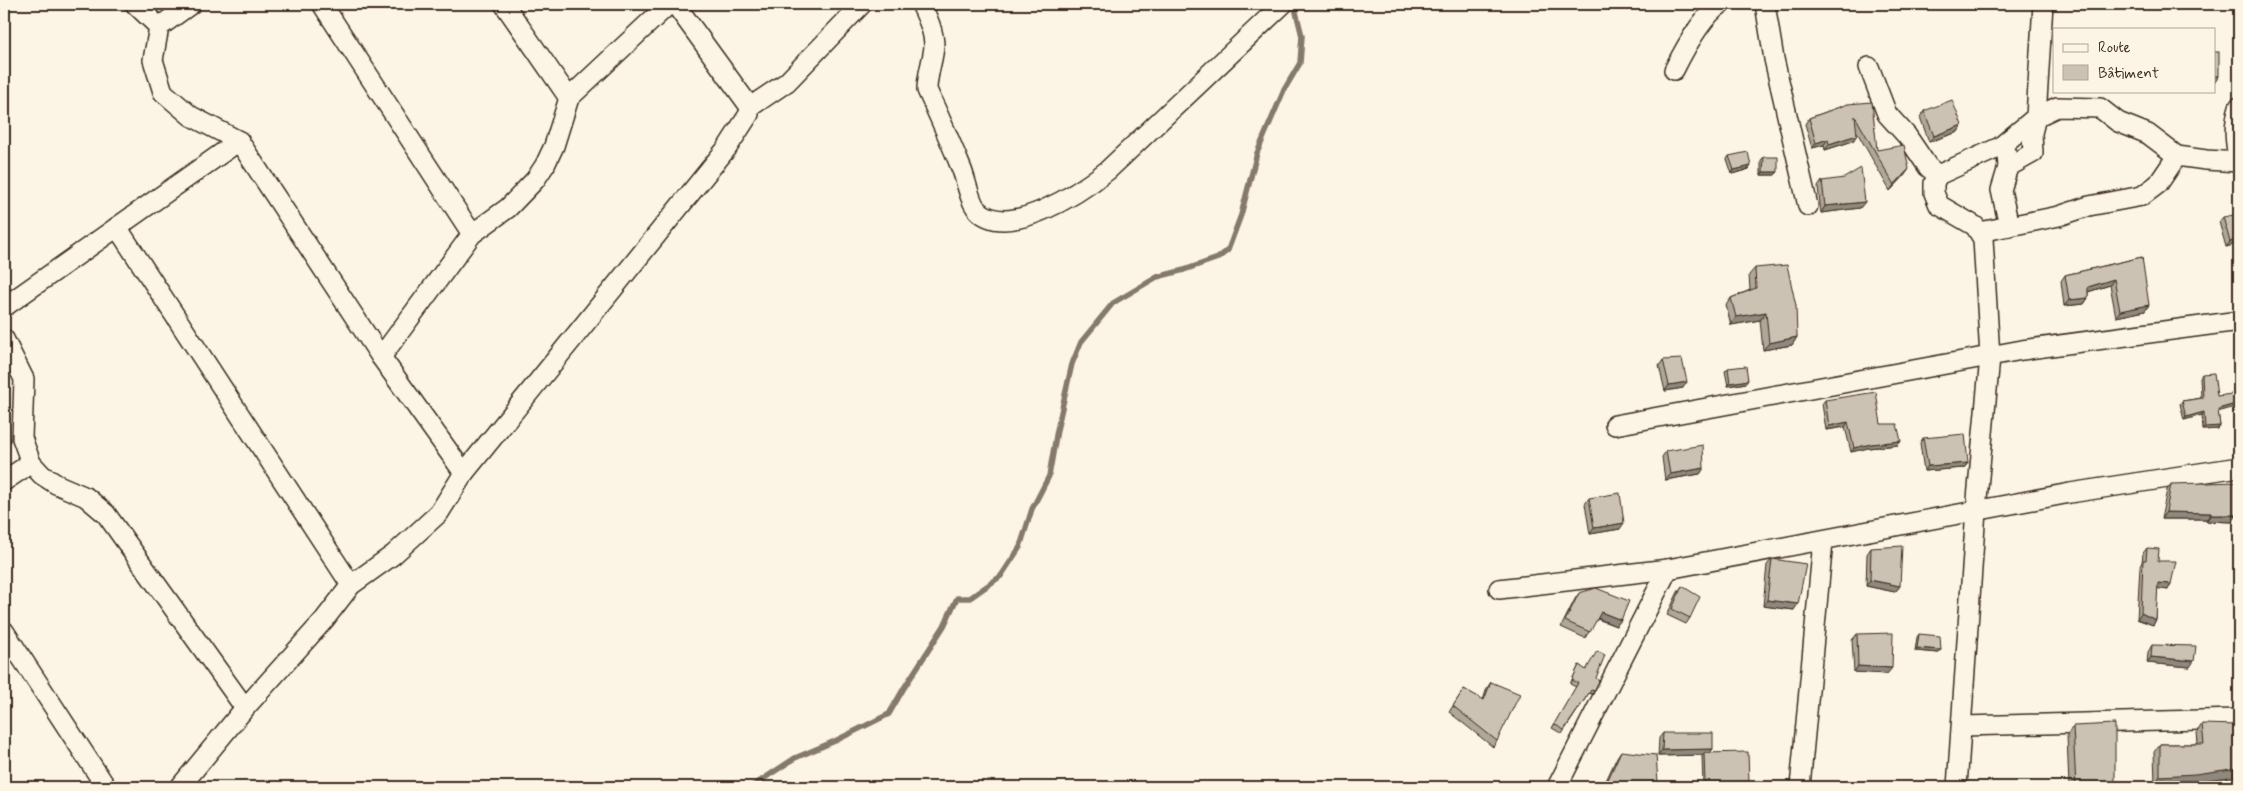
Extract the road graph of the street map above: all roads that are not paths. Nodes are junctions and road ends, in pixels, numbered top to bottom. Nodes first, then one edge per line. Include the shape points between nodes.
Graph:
1 (135, 4) edge
2 (191, 4) edge
3 (322, 4) edge
4 (504, 4) edge
5 (669, 4) edge
6 (675, 4) edge
7 (861, 4) edge
8 (921, 4) edge
9 (1283, 4) edge
10 (1721, 4) edge
11 (1765, 4) edge
12 (2043, 4) edge
13 (159, 28) junction
14 (1869, 67) dead end
15 (1674, 70) dead end
16 (569, 98) junction
17 (750, 107) junction
18 (2239, 107) edge
19 (2036, 117) junction
20 (239, 141) junction
21 (2006, 141) junction
22 (2176, 156) junction
23 (2239, 162) edge
24 (2008, 167) junction
25 (1938, 175) junction
26 (1808, 206) dead end
27 (117, 226) junction
28 (2009, 226) junction
29 (1980, 232) junction
30 (472, 234) junction
31 (4, 307) edge
32 (2239, 322) edge
33 (4, 339) edge
34 (382, 357) junction
35 (1990, 357) junction
36 (1615, 425) dead end
37 (31, 463) junction
38 (2239, 467) edge
39 (464, 472) junction
40 (4, 481) edge
41 (1976, 510) junction
42 (1823, 541) junction
43 (1668, 569) junction
44 (351, 585) junction
45 (1499, 589) dead end
46 (4, 631) edge
47 (245, 708) junction
48 (2239, 719) edge
49 (1963, 726) junction
50 (106, 787) edge
51 (180, 787) edge
52 (1557, 787) edge
53 (1800, 787) edge
54 (1957, 787) edge

1 - 13 street
2 - 13 street
3 - 30 street
4 - 16 street
5 - 16 street
6 - 17 street
7 - 17 street via 787,82
8 - 9 street via 932,31 934,46 927,90 976,208 991,220 1009,220 1033,214 1087,187
10 - 15 street via 1706,18
11 - 26 street via 1774,59
12 - 19 street
13 - 20 street via 152,60 163,92 191,116
14 - 25 street via 1887,114 1928,167
16 - 30 street via 554,146 535,180 508,208
17 - 39 street via 727,148
18 - 23 street via 2235,139
19 - 21 street
19 - 22 street via 2056,107 2100,108 2118,122 2148,134
19 - 24 street via 2032,133 2033,153
20 - 27 street
20 - 34 street
21 - 24 street
21 - 25 street via 2000,147
22 - 23 street
22 - 28 street via 2158,184 2142,196
24 - 28 street via 2001,190
25 - 29 street via 1934,193 1939,204
27 - 31 street
27 - 44 street
28 - 29 street
29 - 35 street via 1983,238
30 - 34 street
32 - 35 street
33 - 37 street via 24,379 22,438
34 - 39 street
35 - 36 street
35 - 41 street
37 - 40 street
37 - 47 street via 42,475 86,497 106,514
38 - 41 street
39 - 44 street via 439,513 393,555
41 - 42 street
41 - 49 street
42 - 43 street
42 - 53 street
43 - 45 street
43 - 52 street
44 - 47 street
46 - 50 street
47 - 51 street
48 - 49 street
49 - 54 street

